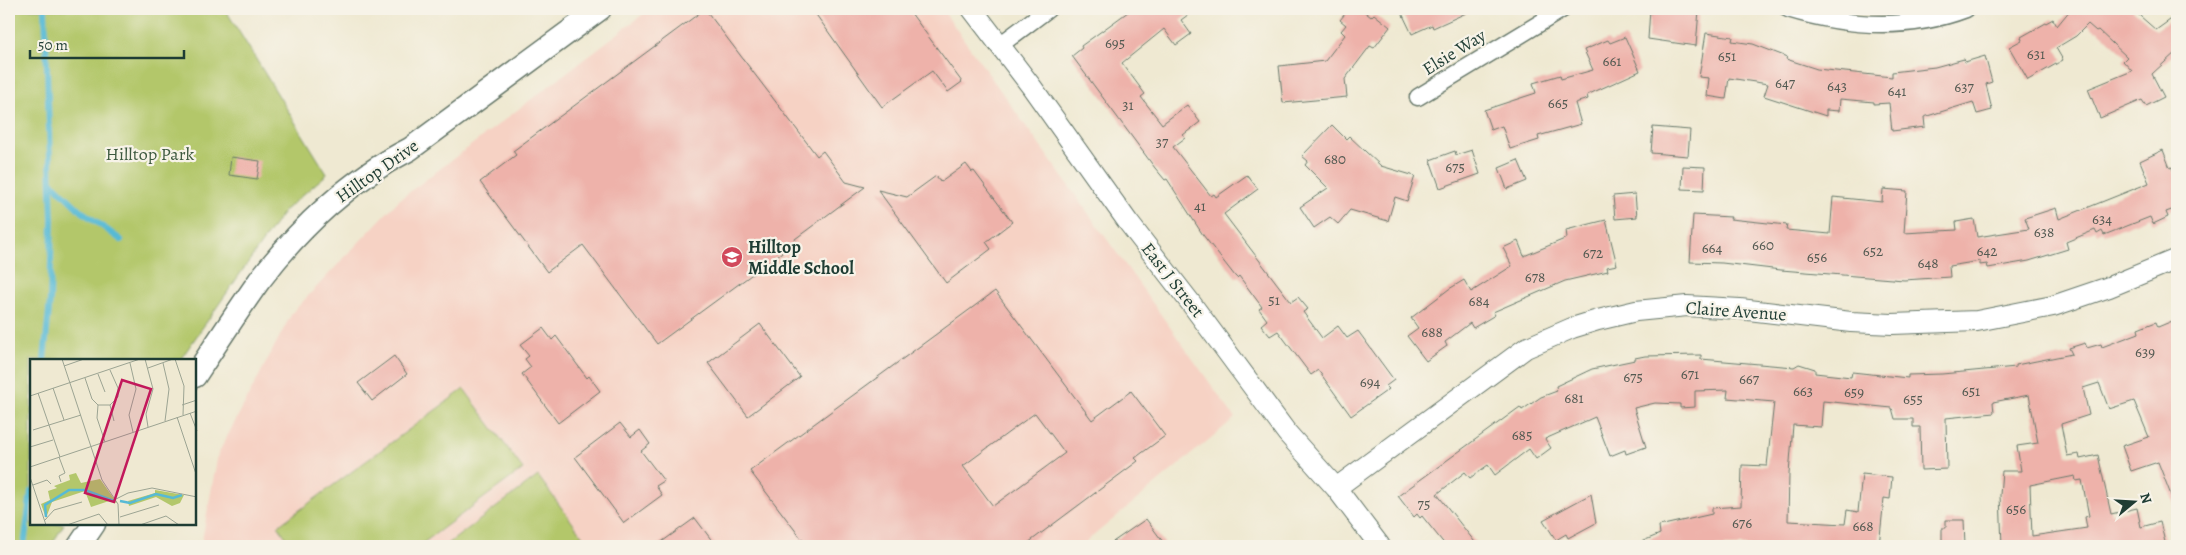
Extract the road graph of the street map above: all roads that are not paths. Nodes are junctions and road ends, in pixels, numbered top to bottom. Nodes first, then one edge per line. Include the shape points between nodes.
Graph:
1 (600, 9) edge
2 (972, 9) edge
3 (1048, 9) edge
4 (1563, 9) edge
5 (1788, 9) edge
6 (1966, 9) edge
7 (1000, 45) junction
8 (1418, 97) dead end
9 (2177, 259) edge
10 (196, 375) edge
11 (1336, 488) junction
12 (93, 525) edge
13 (79, 546) edge
14 (1380, 546) edge

1 - 10 main road, Hilltop Drive via 410,148 385,161 316,216 260,280
2 - 7 street, East J Street
3 - 7 street
4 - 8 street, Elsie Way
5 - 6 street via 1834,21 1908,24
7 - 11 street, East J Street via 1287,433
9 - 11 street, Claire Avenue via 2053,306 1977,321 1851,322 1696,306 1636,311 1598,320 1526,348
11 - 14 street, East J Street
12 - 13 main road

